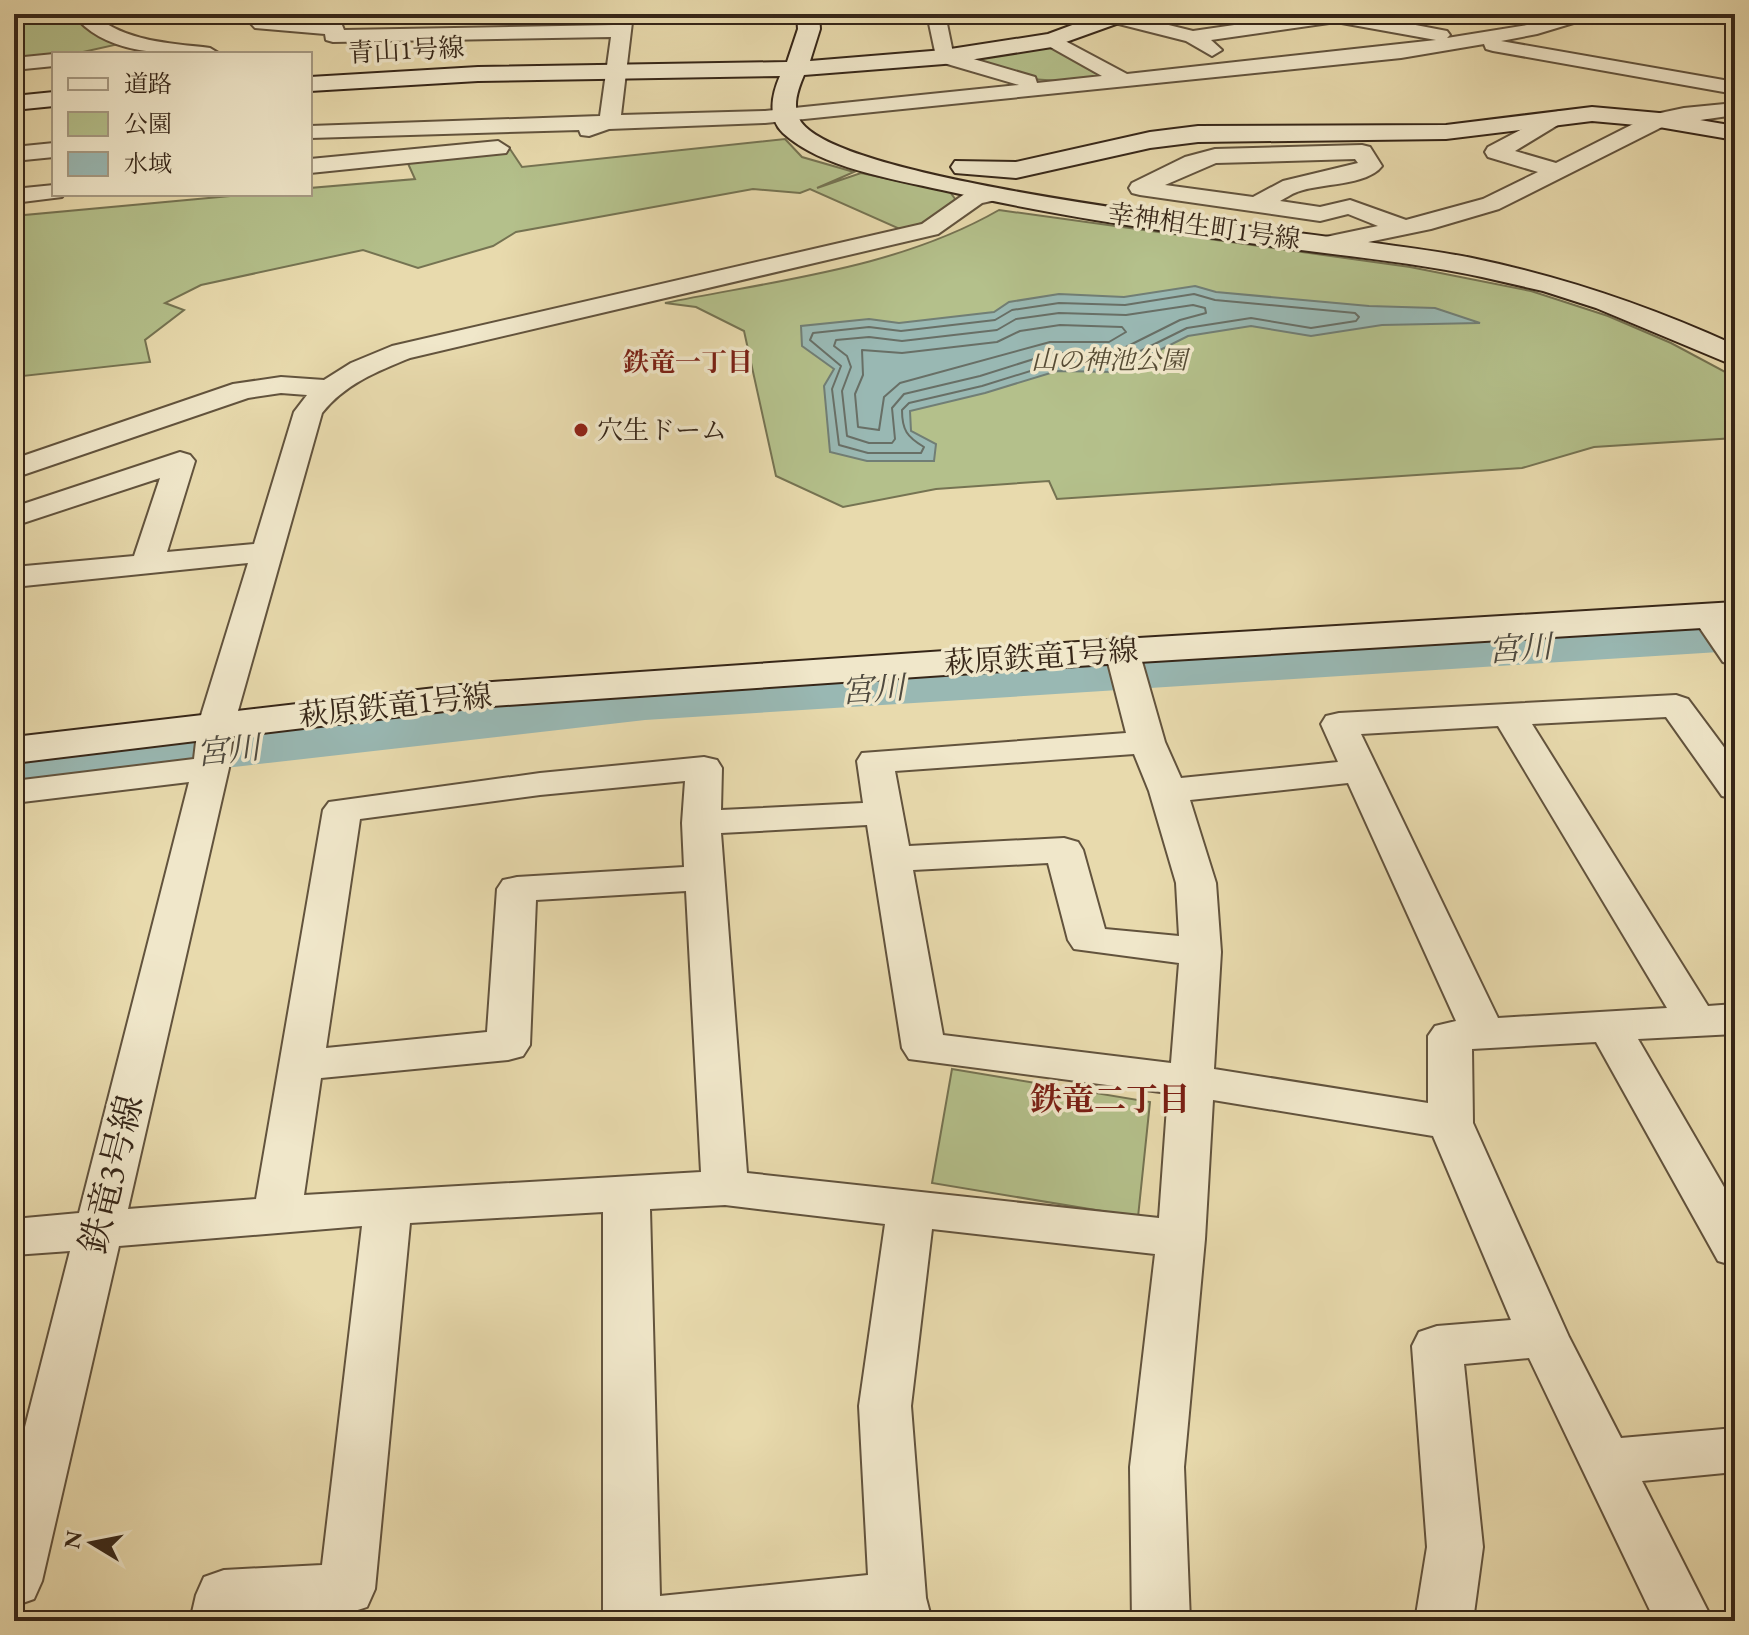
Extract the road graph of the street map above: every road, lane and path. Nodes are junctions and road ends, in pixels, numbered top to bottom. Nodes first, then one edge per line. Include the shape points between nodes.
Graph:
1 (82, 14) edge
2 (251, 14) edge
3 (808, 14) edge
4 (936, 14) edge
5 (1583, 14) edge
6 (1113, 15) edge
7 (1337, 15) edge
8 (623, 22) edge
9 (481, 24) edge
10 (337, 26) edge
11 (1193, 37) junction
12 (1052, 40) junction
13 (1466, 40) junction
14 (138, 44) junction
15 (315, 48) dead end
16 (108, 51) dead end
17 (196, 52) edge
18 (944, 57) junction
19 (52, 60) edge
20 (14, 64) edge
21 (1237, 68) junction
22 (795, 69) junction
23 (618, 71) junction
24 (1121, 79) junction
25 (312, 84) edge
26 (1075, 85) junction
27 (1735, 88) edge
28 (52, 99) edge
29 (14, 103) edge
30 (1735, 109) edge
31 (784, 114) junction
32 (1560, 117) junction
33 (610, 120) junction
34 (1659, 120) junction
35 (312, 132) edge
36 (1735, 133) edge
37 (1232, 143) junction
38 (816, 146) junction
39 (52, 150) edge
40 (14, 154) edge
41 (312, 166) edge
42 (1555, 170) junction
43 (52, 192) edge
44 (988, 195) junction
45 (14, 196) edge
46 (1256, 205) junction
47 (1402, 227) junction
48 (1325, 244) junction
49 (1735, 357) edge
50 (326, 388) junction
51 (158, 419) junction
52 (180, 461) junction
53 (14, 469) edge
54 (14, 517) edge
55 (267, 552) junction
56 (148, 563) junction
57 (14, 577) edge
58 (1726, 636) edge
59 (1126, 664) junction
60 (1510, 717) junction
61 (1147, 742) junction
62 (214, 746) junction
63 (14, 750) edge
64 (1361, 771) junction
65 (1735, 788) edge
66 (1168, 791) junction
67 (14, 792) edge
68 (884, 813) junction
69 (701, 823) junction
70 (893, 859) junction
71 (704, 878) junction
72 (1200, 952) junction
73 (1716, 1020) edge
74 (1610, 1028) junction
75 (1484, 1035) junction
76 (303, 1065) junction
77 (1193, 1081) junction
78 (1450, 1123) junction
79 (725, 1188) junction
80 (626, 1192) junction
81 (388, 1206) junction
82 (911, 1208) junction
83 (277, 1217) junction
84 (98, 1230) junction
85 (14, 1237) edge
86 (1181, 1239) junction
87 (1735, 1248) edge
88 (1544, 1337) junction
89 (1735, 1450) edge
90 (1605, 1462) junction
91 (14, 1581) edge
92 (900, 1609) edge
93 (219, 1621) edge
94 (632, 1621) edge
95 (662, 1621) edge
96 (1161, 1621) edge
97 (1444, 1621) edge
98 (1684, 1621) edge

1 - 14 street via 100,30
2 - 10 street via 262,24
3 - 22 street via 807,44
4 - 18 street
5 - 13 street via 1530,30
6 - 11 street
6 - 12 street, 青山1号線
7 - 11 street
7 - 13 street
8 - 9 street
8 - 23 street
9 - 10 street
10 - 15 street
11 - 21 street
12 - 18 street, 青山1号線
12 - 24 street
13 - 21 street via 1401,52
13 - 27 street
14 - 16 street
14 - 17 street
18 - 22 street, 青山1号線
18 - 26 street via 1030,82
19 - 20 street
21 - 24 street
22 - 23 street, 青山1号線
22 - 31 street via 784,92
23 - 25 street, 青山1号線
23 - 33 street
24 - 26 street
26 - 31 street
28 - 29 street
30 - 34 street
31 - 33 street
31 - 38 street, 幸神相生町1号線 via 793,130
32 - 34 street
32 - 37 street via 1446,132
32 - 42 street via 1496,152
33 - 35 street
33 - 41 street via 555,142
34 - 36 street
34 - 42 street
37 - 38 street via 1150,140 1016,170
37 - 46 street via 1140,188
37 - 46 street via 1362,152 1371,166 1291,186
38 - 44 street, 幸神相生町1号線
39 - 40 street
42 - 47 street via 1491,204
43 - 45 street
44 - 48 street, 幸神相生町1号線
44 - 50 street via 974,198 930,229 401,352
46 - 47 street via 1320,214 1350,207
47 - 48 street
48 - 49 street, 幸神相生町1号線 via 1530,279 1613,305
50 - 51 street via 281,385 243,390
50 - 55 street, 鉄竜3号線 via 308,412
51 - 52 street via 187,449
51 - 53 street
52 - 54 street
52 - 56 street
55 - 56 street
55 - 62 street, 鉄竜3号線
56 - 57 street
58 - 59 street, 萩原鉄竜1号線
59 - 61 street
59 - 62 street, 萩原鉄竜1号線 via 509,693
60 - 64 street via 1339,724
60 - 65 street via 1676,706
60 - 73 street
61 - 66 street
61 - 68 street via 875,761
62 - 63 street, 萩原鉄竜1号線
62 - 67 street
62 - 84 street, 鉄竜3号線
64 - 66 street
64 - 75 street
66 - 72 street via 1196,883
68 - 69 street
68 - 70 street
69 - 71 street
69 - 76 street via 704,768 342,810
70 - 72 street via 1064,850 1088,940
70 - 77 street via 924,1048
71 - 76 street via 517,889 508,1045
71 - 79 street
72 - 77 street
73 - 74 street
74 - 75 street
74 - 87 street
75 - 78 street via 1450,1036
76 - 83 street
77 - 78 street
77 - 86 street
78 - 88 street
79 - 80 street
79 - 82 street
80 - 81 street
80 - 94 street
81 - 83 street
81 - 93 street via 347,1589 224,1595
82 - 86 street
82 - 92 street via 885,1406
83 - 84 street
84 - 85 street
84 - 91 street, 鉄竜3号線
86 - 96 street via 1157,1467
88 - 90 street
88 - 97 street via 1437,1346 1455,1547
89 - 90 street
90 - 98 street
92 - 95 street

